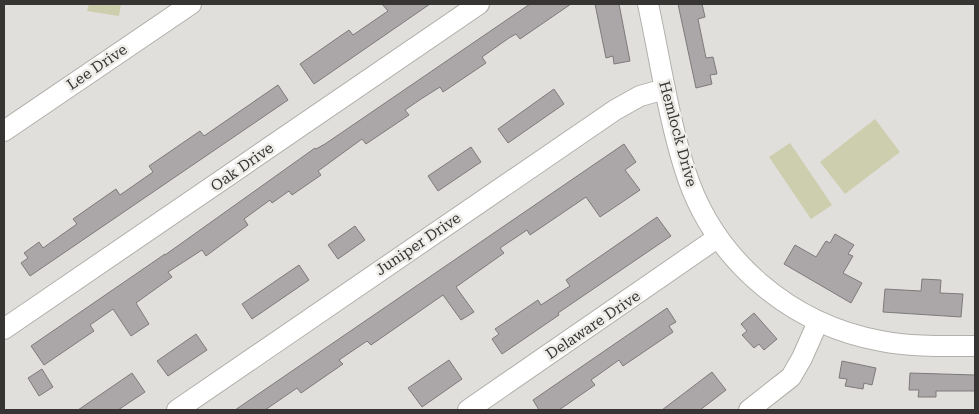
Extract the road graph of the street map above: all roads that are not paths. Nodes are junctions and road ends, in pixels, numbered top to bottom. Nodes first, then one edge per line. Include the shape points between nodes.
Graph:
1 (191, 4) edge
2 (479, 4) edge
3 (648, 4) edge
4 (665, 89) junction
5 (4, 131) edge
6 (717, 238) junction
7 (818, 322) junction
8 (4, 329) edge
9 (975, 346) edge
10 (177, 410) edge
11 (468, 410) edge
12 (749, 410) edge

1 - 5 street, Lee Drive
2 - 8 street, Oak Drive
3 - 4 street, Hemlock Drive
4 - 6 street, Hemlock Drive via 686,172
4 - 10 street, Juniper Drive via 640,96 615,110
6 - 7 street, Hemlock Drive via 766,289
6 - 11 street, Delaware Drive
7 - 9 street, Hemlock Drive via 883,342
7 - 12 street via 791,377

